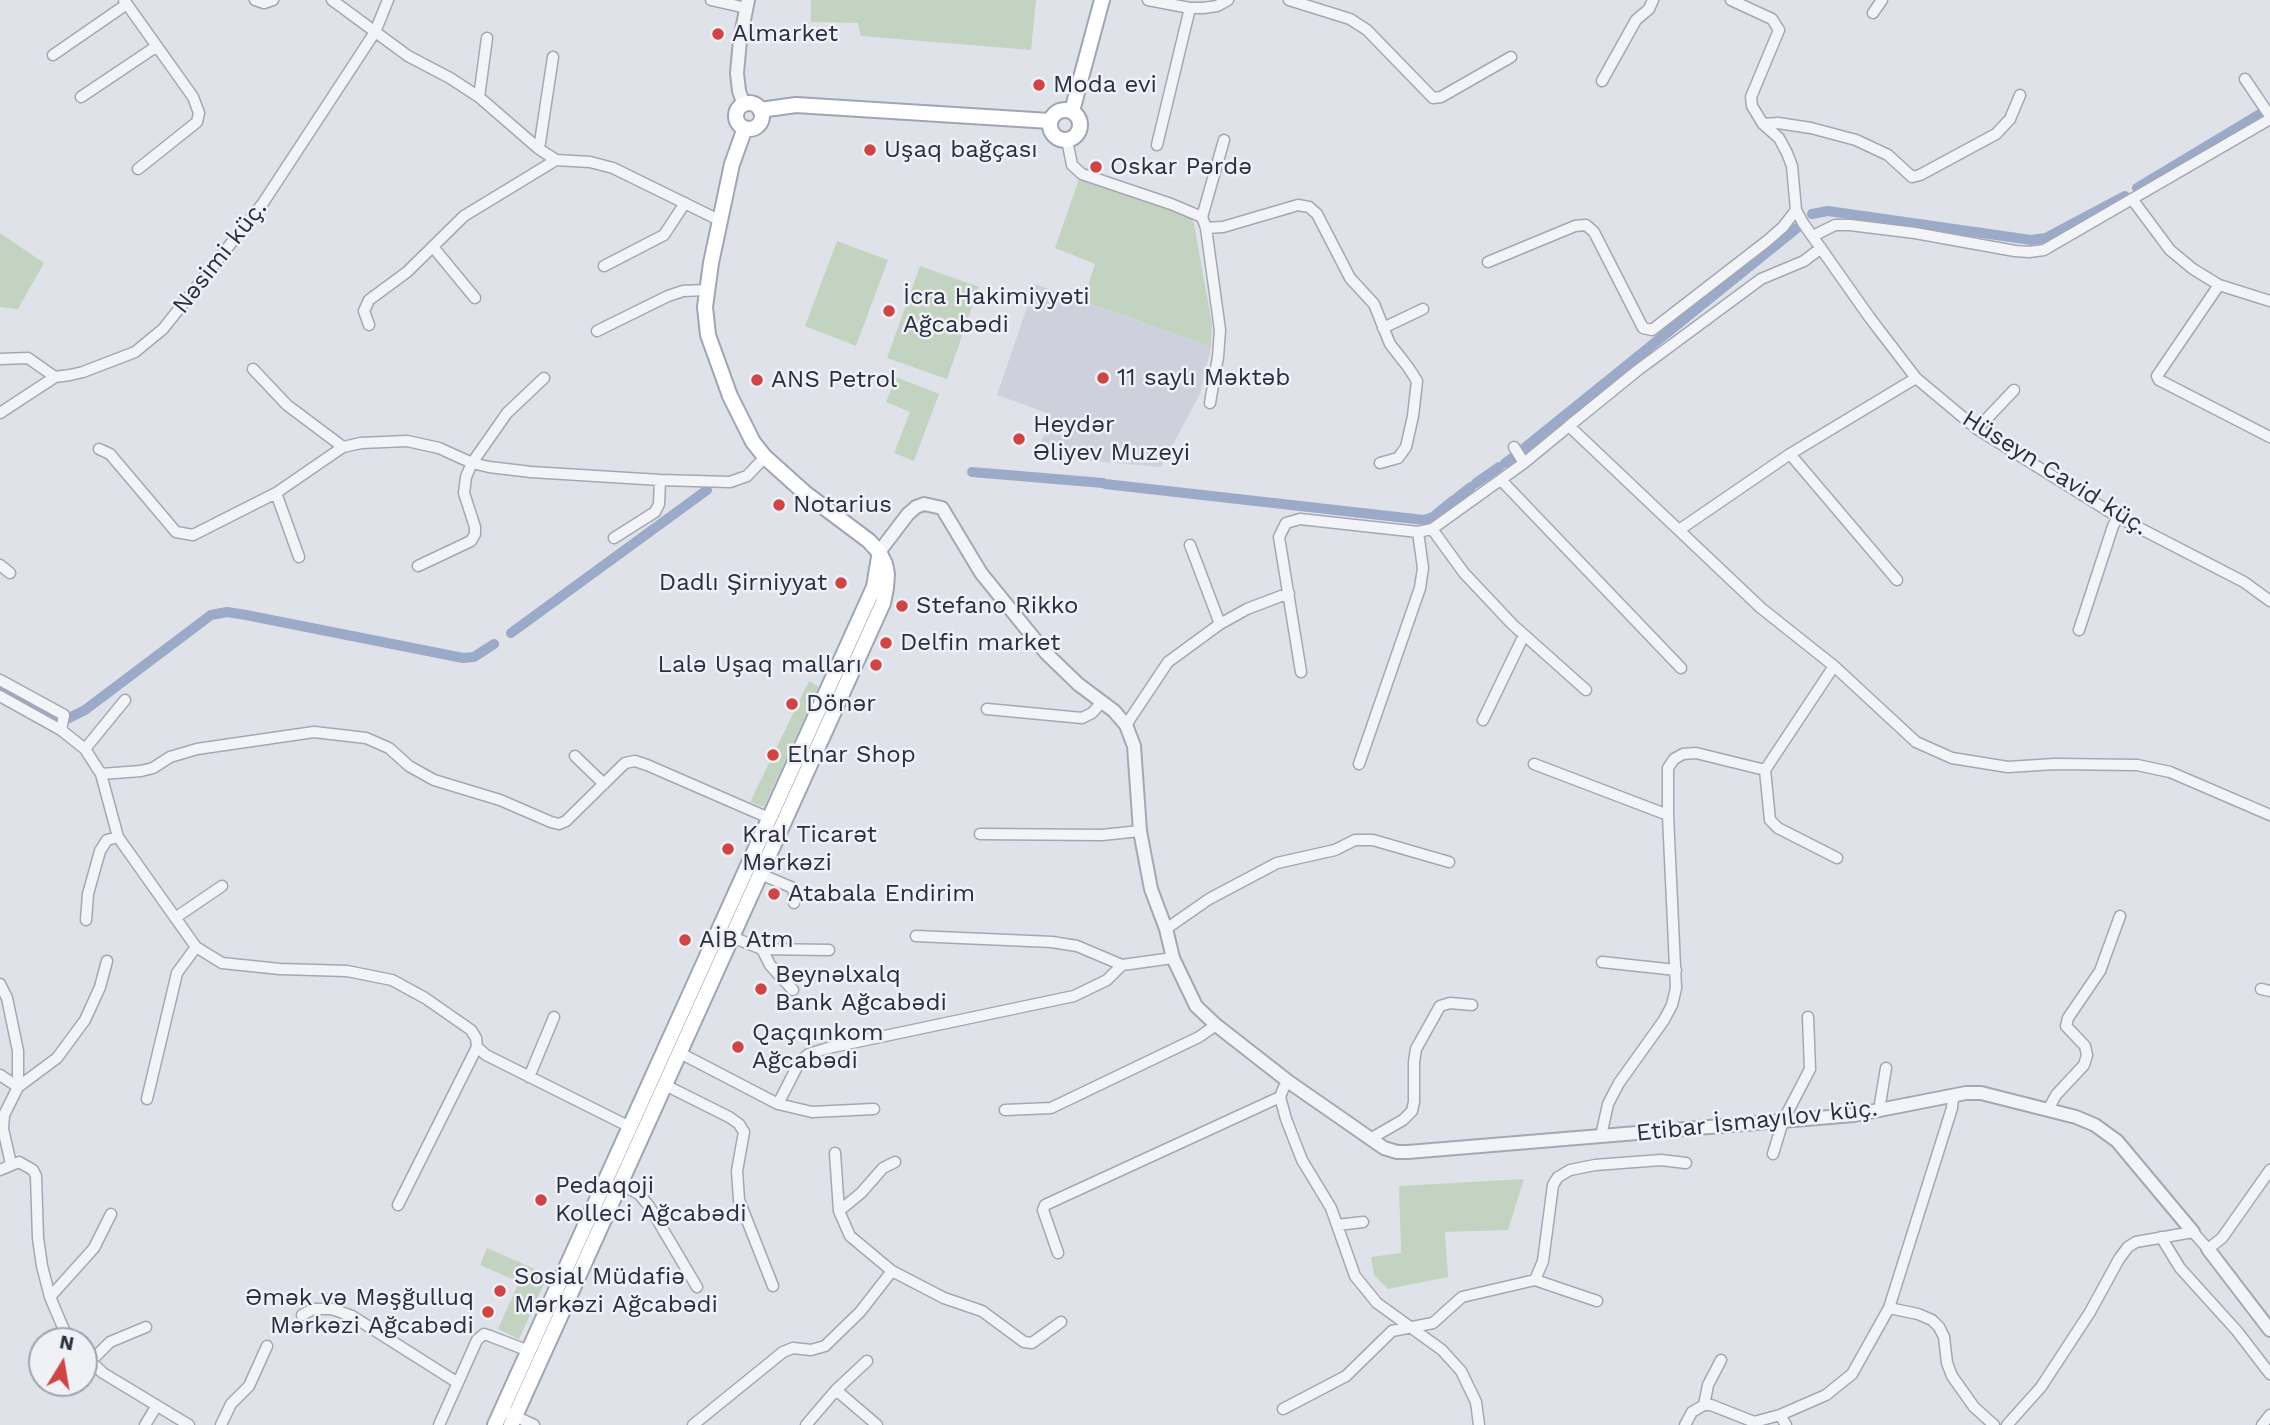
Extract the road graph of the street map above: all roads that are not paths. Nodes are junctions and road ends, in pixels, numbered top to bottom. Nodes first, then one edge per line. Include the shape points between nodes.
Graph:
1 (256, 0) edge
2 (273, 0) edge
3 (332, 0) edge
4 (388, 0) edge
5 (710, 0) edge
6 (1102, 0) edge
7 (1148, 0) edge
8 (1228, 0) edge
9 (1289, 0) edge
10 (1653, 0) edge
11 (1731, 0) edge
12 (1882, 0) edge
13 (125, 2) edge
14 (747, 4) edge
15 (1190, 8) junction
16 (1873, 13) dead end
17 (374, 32) junction
18 (487, 37) dead end
19 (157, 46) junction
20 (53, 55) dead end
21 (553, 57) dead end
22 (1511, 57) dead end
23 (2245, 79) dead end
24 (1602, 81) dead end
25 (2020, 95) dead end
26 (81, 97) dead end
27 (478, 97) junction
28 (744, 105) junction
29 (760, 110) junction
30 (1072, 111) junction
31 (2270, 117) edge
32 (1050, 121) junction
33 (1763, 124) junction
34 (746, 128) junction
35 (1067, 140) junction
36 (1224, 140) dead end
37 (1157, 145) dead end
38 (539, 149) junction
39 (556, 160) junction
40 (138, 169) dead end
41 (2132, 199) junction
42 (685, 203) junction
43 (1796, 210) junction
44 (1202, 217) junction
45 (719, 220) junction
46 (1206, 228) junction
47 (1813, 236) junction
48 (433, 247) junction
49 (1821, 248) junction
50 (1488, 262) dead end
51 (604, 266) dead end
52 (2219, 285) junction
53 (706, 290) junction
54 (475, 298) dead end
55 (2270, 301) edge
56 (1423, 309) dead end
57 (369, 325) dead end
58 (1383, 328) junction
59 (597, 331) dead end
60 (0, 359) edge
61 (253, 369) dead end
62 (55, 377) junction
63 (544, 378) dead end
64 (1916, 378) junction
65 (2014, 390) dead end
66 (1210, 403) dead end
67 (0, 413) edge
68 (1569, 426) junction
69 (1977, 429) junction
70 (2270, 437) edge
71 (343, 447) junction
72 (1514, 447) dead end
73 (99, 449) dead end
74 (1790, 454) junction
75 (765, 457) junction
76 (472, 463) junction
77 (1380, 463) dead end
78 (1524, 463) junction
79 (660, 480) junction
80 (1501, 480) junction
81 (276, 493) junction
82 (2118, 517) junction
83 (1432, 529) junction
84 (1679, 530) junction
85 (1418, 532) junction
86 (614, 538) dead end
87 (1190, 544) dead end
88 (879, 552) junction
89 (299, 557) dead end
90 (0, 565) edge
91 (418, 566) dead end
92 (10, 573) dead end
93 (1896, 580) dead end
94 (1289, 593) junction
95 (2270, 600) edge
96 (1220, 624) junction
97 (2079, 630) dead end
98 (1524, 635) junction
99 (1833, 666) junction
100 (1681, 668) dead end
101 (1301, 672) dead end
102 (0, 680) edge
103 (1586, 690) dead end
104 (0, 696) edge
105 (125, 700) dead end
106 (1101, 703) junction
107 (987, 709) dead end
108 (1483, 720) dead end
109 (1126, 725) junction
110 (61, 730) junction
111 (85, 749) junction
112 (575, 756) dead end
113 (1359, 764) dead end
114 (1534, 765) dead end
115 (1765, 770) junction
116 (101, 774) junction
117 (604, 784) junction
118 (1668, 815) junction
119 (2270, 815) edge
120 (769, 818) junction
121 (1140, 831) junction
122 (980, 834) dead end
123 (118, 837) junction
124 (1837, 858) dead end
125 (1449, 862) dead end
126 (760, 874) junction
127 (222, 886) dead end
128 (794, 903) dead end
129 (2120, 916) dead end
130 (175, 918) junction
131 (86, 920) dead end
132 (1166, 929) junction
133 (916, 936) dead end
134 (732, 937) junction
135 (196, 947) junction
136 (762, 949) junction
137 (829, 950) dead end
138 (1173, 958) junction
139 (107, 961) dead end
140 (1602, 962) dead end
141 (1122, 965) junction
142 (1675, 970) junction
143 (0, 984) edge
144 (793, 990) dead end
145 (1472, 1005) dead end
146 (554, 1017) dead end
147 (1808, 1017) dead end
148 (1216, 1025) junction
149 (477, 1047) junction
150 (680, 1053) junction
151 (1886, 1068) dead end
152 (0, 1075) edge
153 (529, 1077) junction
154 (1289, 1082) junction
155 (665, 1085) junction
156 (18, 1087) junction
157 (1953, 1096) junction
158 (1280, 1097) junction
159 (147, 1099) dead end
160 (778, 1104) junction
161 (874, 1109) dead end
162 (1005, 1110) dead end
163 (1879, 1110) junction
164 (2048, 1110) junction
165 (1783, 1121) junction
166 (630, 1127) junction
167 (1601, 1136) junction
168 (1370, 1139) junction
169 (835, 1153) dead end
170 (1773, 1154) dead end
171 (895, 1162) dead end
172 (1686, 1163) dead end
173 (11, 1164) junction
174 (0, 1170) edge
175 (2270, 1170) edge
176 (620, 1184) junction
177 (398, 1205) dead end
178 (839, 1211) junction
179 (111, 1214) dead end
180 (1363, 1222) dead end
181 (1337, 1225) junction
182 (2193, 1232) junction
183 (2161, 1237) junction
184 (2208, 1249) junction
185 (1058, 1253) dead end
186 (892, 1271) junction
187 (1535, 1280) junction
188 (773, 1286) dead end
189 (697, 1287) dead end
190 (50, 1297) junction
191 (1597, 1301) dead end
192 (1889, 1308) junction
193 (302, 1315) dead end
194 (1061, 1322) dead end
195 (1410, 1326) junction
196 (63, 1327) edge
197 (146, 1327) dead end
198 (2270, 1330) edge
199 (267, 1346) dead end
200 (98, 1350) edge
201 (528, 1351) junction
202 (867, 1360) dead end
203 (1721, 1360) dead end
204 (98, 1368) edge
205 (2270, 1374) edge
206 (458, 1382) junction
207 (836, 1390) junction
208 (1704, 1405) junction
209 (156, 1407) junction
210 (1283, 1409) dead end
211 (1780, 1415) junction
212 (2270, 1415) edge
213 (509, 1417) edge
214 (145, 1425) edge
215 (189, 1425) edge
216 (221, 1425) edge
217 (439, 1425) edge
218 (495, 1425) edge
219 (534, 1425) edge
220 (693, 1425) edge
221 (806, 1425) edge
222 (877, 1425) edge
223 (1479, 1425) edge
224 (1685, 1425) edge
225 (1786, 1425) edge
226 (1994, 1425) edge
227 (2007, 1425) edge
228 (2262, 1425) edge

1 - 2 street
3 - 17 street
4 - 17 street, Nəsimi küç.
5 - 14 street
6 - 30 main road
7 - 15 street
8 - 15 street via 1217,6
9 - 22 street via 1350,19 1367,30 1433,98
10 - 24 street via 1636,20
11 - 33 street via 1772,19 1779,30 1751,97
12 - 16 street
13 - 19 street
13 - 20 street
14 - 28 street via 737,73
15 - 37 street
17 - 27 street
17 - 62 street, Nəsimi küç. via 263,203 163,329 135,352 83,372
18 - 27 street
19 - 26 street
19 - 40 street via 199,113 197,122
21 - 38 street
23 - 31 street
25 - 33 street via 2010,119 1996,134 1912,177 1888,155 1856,140
27 - 38 street
28 - 29 main road
28 - 34 main road via 737,120
29 - 32 main road via 796,105
29 - 34 main road via 761,122
30 - 32 main road via 1056,112
30 - 35 main road via 1079,119 1079,130
31 - 41 street
32 - 35 main road via 1051,133
33 - 43 street via 1779,138 1792,166
34 - 45 main road
35 - 44 street via 1072,164 1082,174
36 - 44 street
38 - 39 street
39 - 42 street via 613,168
39 - 48 street via 464,216
41 - 47 street via 2044,250 2029,252 1850,225 1835,225
41 - 52 street via 2170,250
42 - 45 street
42 - 51 street via 664,235
43 - 47 street, Hüseyn Cavid küç.
43 - 50 street via 1783,228 1652,330 1643,328 1594,232 1586,225
44 - 46 street
45 - 53 main road
46 - 58 street via 1298,205 1309,207 1350,278 1374,304
46 - 66 street via 1220,330
47 - 49 street, Hüseyn Cavid küç.
48 - 54 street
48 - 57 street via 369,300 364,311
49 - 64 street, Hüseyn Cavid küç.
49 - 68 street via 1804,261 1761,279
52 - 55 street
52 - 70 street via 2157,376
53 - 59 street via 668,296
53 - 75 main road via 706,321 720,369 744,426
56 - 58 street
58 - 77 street via 1417,381 1406,447 1398,458
60 - 62 street via 28,358
61 - 71 street via 287,405
62 - 67 street
63 - 76 street via 507,413
64 - 69 street, Hüseyn Cavid küç.
64 - 74 street
65 - 69 street
68 - 78 street
68 - 84 street
69 - 82 street, Hüseyn Cavid küç.
71 - 76 street via 407,442 439,448
71 - 81 street
72 - 78 street
73 - 81 street via 110,454 176,532 193,535
74 - 84 street
74 - 93 street
75 - 79 street via 747,476 730,482
75 - 88 main road
76 - 79 street via 531,472
76 - 91 street via 464,493 475,534 471,541
78 - 80 street
79 - 86 street via 655,512
80 - 83 street
80 - 100 street
81 - 89 street
82 - 95 street, Hüseyn Cavid küç.
82 - 97 street
83 - 85 street
83 - 98 street via 1464,573
84 - 99 street via 1761,608
85 - 94 street via 1300,519 1286,523 1279,537
85 - 113 street via 1423,569 1419,588
87 - 96 street
88 - 106 street via 916,507 933,504 942,508 981,573 1046,653
88 - 120 main road via 874,587
88 - 126 main road via 887,574 883,603
90 - 92 street
94 - 96 street
94 - 101 street
96 - 109 street via 1168,662
98 - 103 street
98 - 108 street
99 - 115 street
99 - 119 street via 1916,742 1952,758 2008,766 2137,765 2170,772
102 - 110 street via 64,715
104 - 110 street
105 - 111 street
106 - 107 street via 1082,718
106 - 109 street
109 - 121 street, Etibar İsmayılov küç. via 1134,746
110 - 111 street
111 - 116 street
112 - 117 street
114 - 118 street
115 - 118 street via 1683,754 1668,768
115 - 124 street via 1770,820
116 - 117 street via 153,768 197,749 314,732 366,738 389,748 434,780 559,824
116 - 123 street
117 - 120 street via 625,763 635,761
118 - 142 street
120 - 166 main road
121 - 122 street
121 - 132 street, Etibar İsmayılov küç. via 1151,889
123 - 130 street
123 - 131 street via 107,840 100,850
125 - 132 street via 1355,839 1335,850 1277,863 1209,899
126 - 128 street via 791,887
126 - 134 main road
127 - 130 street
129 - 164 street via 2100,971 2066,1026 2085,1046 2084,1065
130 - 135 street
132 - 138 street, Etibar İsmayılov küç.
133 - 141 street via 1052,942 1077,946
134 - 136 street
134 - 150 main road
135 - 149 street via 222,962 347,971 392,980 471,1030
135 - 159 street via 177,973
136 - 137 street
136 - 144 street
138 - 141 street
138 - 148 street, Etibar İsmayılov küç. via 1196,1006
139 - 156 street via 85,1020 57,1058
140 - 142 street
141 - 160 street via 1107,980 1074,996 809,1054 800,1061
142 - 167 street via 1672,1005 1619,1083 1608,1104
143 - 156 street via 18,1051
145 - 168 street via 1440,1006 1416,1049 1412,1111
146 - 153 street
147 - 165 street via 1810,1069
148 - 154 street, Etibar İsmayılov küç.
148 - 162 street via 1051,1108
149 - 153 street
149 - 177 street
150 - 155 main road
150 - 160 street
151 - 163 street
152 - 156 street
153 - 166 street
154 - 158 street
154 - 168 street, Etibar İsmayılov küç.
155 - 176 main road
155 - 188 street via 729,1117 744,1132 737,1171 739,1200
156 - 173 street via 4,1115
157 - 163 street, Etibar İsmayılov küç.
157 - 164 street, Etibar İsmayılov küç. via 1981,1093
157 - 192 street
158 - 181 street via 1302,1160
158 - 185 street via 1045,1205
160 - 161 street via 812,1112
163 - 165 street, Etibar İsmayılov küç.
164 - 182 street, Etibar İsmayılov küç. via 2095,1125 2117,1141
165 - 167 street, Etibar İsmayılov küç.
165 - 170 street
166 - 201 main road
167 - 168 street, Etibar İsmayılov küç. via 1397,1152
169 - 178 street
171 - 178 street
172 - 187 street, Etibar İsmayılov küç. via 1661,1160 1595,1166 1558,1177 1552,1185 1543,1261
173 - 174 street
173 - 190 street via 26,1164 37,1178 38,1238
175 - 184 street via 2222,1238
176 - 189 street via 639,1194 649,1206
176 - 213 main road
178 - 186 street via 850,1236
179 - 190 street via 94,1248
180 - 181 street
181 - 195 street via 1364,1289
182 - 183 street
182 - 184 street
183 - 205 street via 2180,1268
183 - 227 street via 2128,1247 2041,1387
184 - 198 street
186 - 194 street via 944,1298 982,1311 1024,1342 1032,1343
186 - 220 street via 825,1346 783,1352
187 - 191 street
187 - 195 street via 1462,1297 1433,1323
190 - 196 street
192 - 211 street via 1861,1361 1841,1385
192 - 226 street via 1918,1314 1939,1327 1952,1377
193 - 206 street via 313,1308 352,1316
195 - 210 street via 1392,1331 1346,1376
195 - 223 street via 1461,1371 1476,1402
197 - 200 street
199 - 216 street via 249,1386 231,1404
201 - 206 street via 484,1334
201 - 213 main road
202 - 207 street
203 - 208 street
204 - 209 street
206 - 217 street
207 - 221 street
207 - 222 street
208 - 211 street via 1754,1422
208 - 224 street via 1692,1412
209 - 214 street
209 - 215 street
211 - 225 street
212 - 228 street
213 - 218 main road
213 - 219 street

